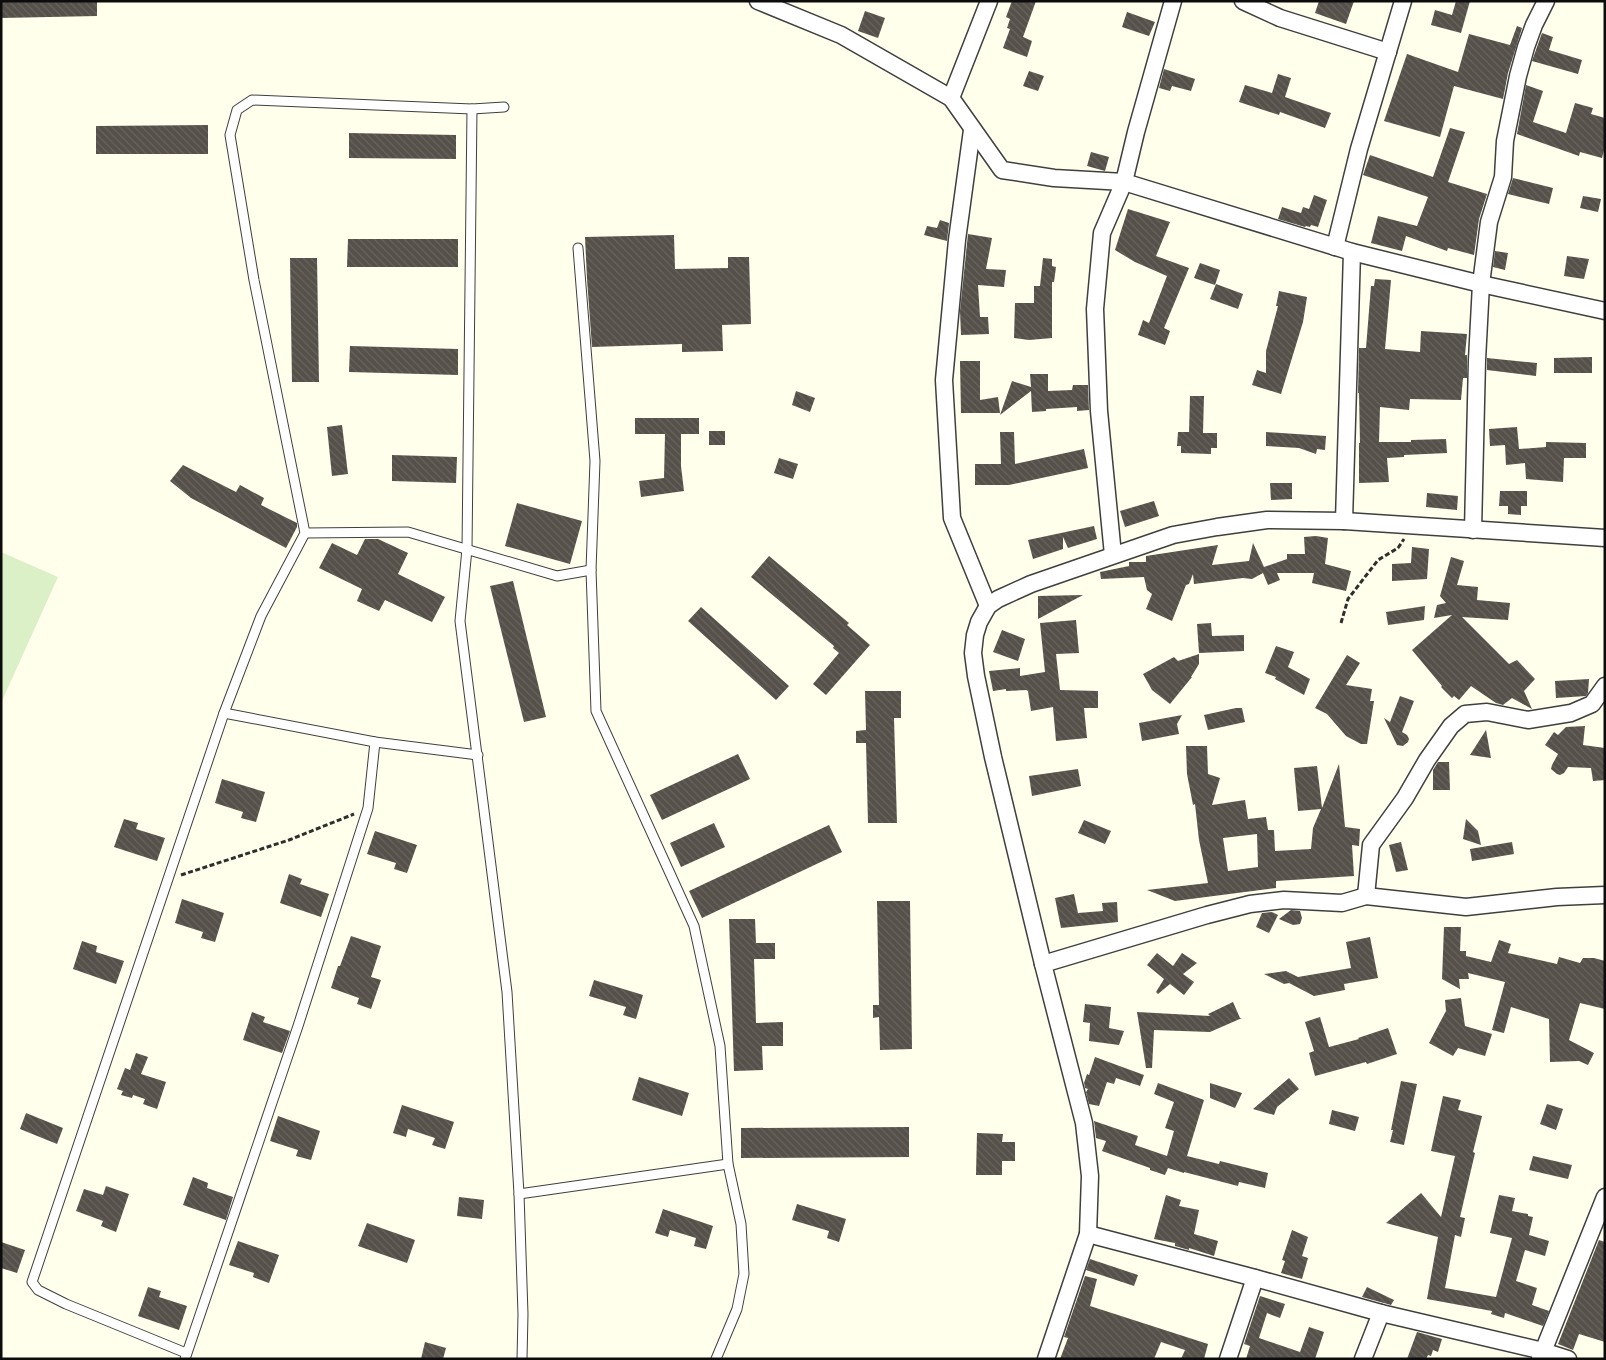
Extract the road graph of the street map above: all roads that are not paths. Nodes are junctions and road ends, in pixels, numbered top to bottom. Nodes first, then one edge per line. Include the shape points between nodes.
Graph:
1 (758, 1) edge
2 (989, 1) edge
3 (1173, 1) edge
4 (1243, 1) edge
5 (1404, 1) edge
6 (1546, 1) edge
7 (1388, 52) junction
8 (951, 98) junction
9 (504, 107) dead end
10 (472, 109) junction
11 (972, 130) junction
12 (1124, 182) junction
13 (1335, 247) junction
14 (578, 248) dead end
15 (1352, 252) junction
16 (1481, 284) junction
17 (1605, 311) edge
18 (1344, 521) junction
19 (1473, 530) junction
20 (305, 533) junction
21 (1605, 538) edge
22 (467, 549) junction
23 (1113, 555) junction
24 (591, 570) junction
25 (988, 606) junction
26 (1605, 686) edge
27 (224, 713) junction
28 (376, 742) junction
29 (478, 755) junction
30 (1605, 895) edge
31 (1366, 896) junction
32 (1043, 964) junction
33 (728, 1164) junction
34 (519, 1194) junction
35 (1605, 1197) edge
36 (1088, 1234) junction
37 (1254, 1278) junction
38 (1381, 1314) junction
39 (1542, 1355) edge
40 (185, 1356) edge
41 (522, 1359) edge
42 (716, 1359) edge
43 (1046, 1359) edge
44 (1228, 1359) edge
45 (1362, 1359) edge
46 (1568, 1359) edge

1 - 8 street via 841,35
2 - 8 street
3 - 12 street
4 - 7 street via 1280,18
5 - 7 street
6 - 16 street via 1529,39 1518,76 1505,141 1503,177 1488,222
7 - 13 street via 1359,149
8 - 11 street
9 - 10 lane
10 - 20 lane via 252,100 238,110 230,135 254,280
10 - 22 lane
11 - 12 street via 1002,170 1054,178
11 - 25 street via 957,240 944,380 952,518
12 - 13 street
12 - 23 street via 1102,234 1095,309
13 - 15 street
14 - 24 lane via 595,460
15 - 16 street
15 - 18 street
16 - 17 street
16 - 19 street
18 - 19 street
18 - 23 street via 1267,520 1217,526 1173,535
19 - 21 street
20 - 22 lane via 408,532
20 - 27 lane via 261,616
22 - 24 lane via 557,576
22 - 29 lane via 460,621
23 - 25 street via 1031,584
24 - 33 lane via 596,711 694,926 720,1046
25 - 32 street via 975,635 976,676 992,757
26 - 31 street via 1592,704 1571,713 1528,720 1487,712 1472,713 1465,714 1451,726 1372,845
27 - 28 lane
27 - 40 lane via 32,1282 38,1290 66,1304
28 - 29 lane
28 - 40 lane via 368,808 298,1026
29 - 34 lane via 507,992
30 - 31 street via 1466,907
31 - 32 street via 1342,903 1284,900 1250,904
32 - 36 street via 1084,1123 1090,1176
33 - 34 lane
33 - 42 lane via 741,1224 744,1274 737,1310
34 - 41 lane
35 - 39 street
36 - 37 street
36 - 43 street
37 - 38 street
37 - 44 street
38 - 39 street
38 - 45 street
39 - 46 street

